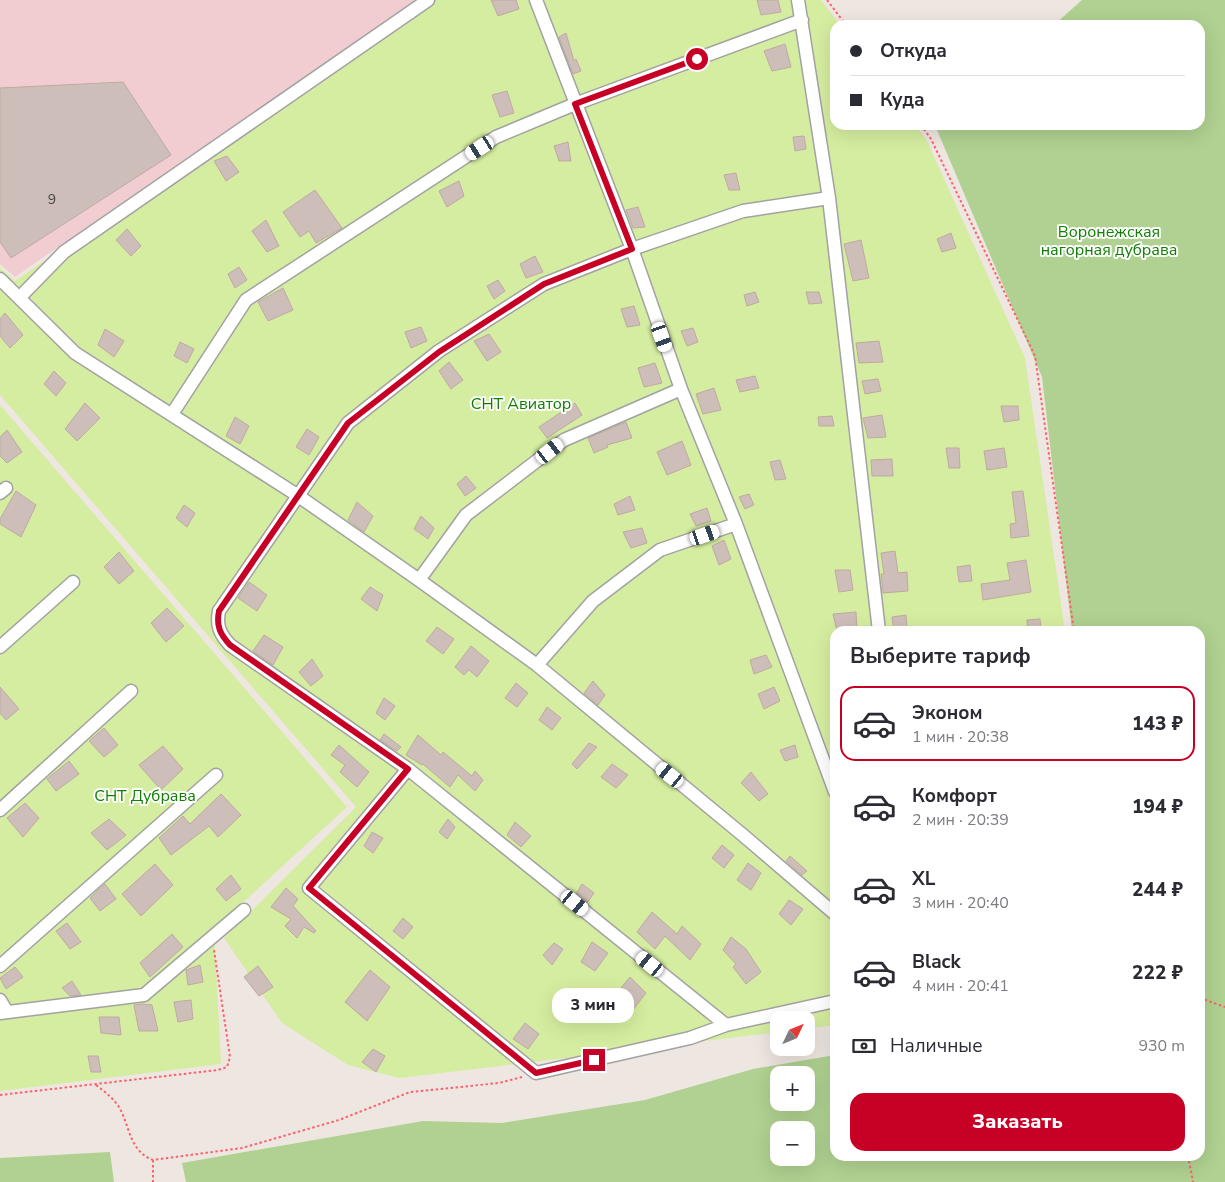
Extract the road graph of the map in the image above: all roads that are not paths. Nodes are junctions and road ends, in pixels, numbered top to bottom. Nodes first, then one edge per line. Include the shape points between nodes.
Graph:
1 (428, 0) edge
2 (536, 0) edge
3 (798, 0) edge
4 (802, 20) junction
5 (575, 104) junction
6 (829, 198) junction
7 (632, 249) junction
8 (0, 279) edge
9 (19, 298) junction
10 (681, 389) junction
11 (172, 414) junction
12 (297, 495) junction
13 (736, 524) junction
14 (419, 580) junction
15 (74, 582) dead end
16 (878, 626) edge
17 (0, 647) edge
18 (537, 666) junction
19 (131, 691) dead end
20 (408, 769) junction
21 (216, 775) dead end
22 (830, 778) edge
23 (0, 810) edge
24 (244, 910) dead end
25 (830, 910) edge
26 (0, 966) edge
27 (0, 1000) edge
28 (830, 1002) edge
29 (3, 1013) edge
30 (726, 1025) junction

1 - 9 street via 64,252
2 - 5 street
3 - 4 street
4 - 5 street
4 - 6 street
5 - 7 street
5 - 11 street via 496,137 246,300
6 - 7 street via 743,211
6 - 16 street
7 - 10 street
7 - 12 street via 544,284 439,352 348,423
8 - 9 street
9 - 11 street via 75,353
10 - 13 street
10 - 14 street via 564,440 466,515
11 - 12 street
12 - 14 street
12 - 20 street via 219,611 218,628 230,645
13 - 18 street via 660,550 593,601
13 - 22 street
14 - 18 street
15 - 17 street
18 - 25 street
19 - 23 street
20 - 30 street
20 - 30 street via 309,888 536,1073 690,1038
21 - 26 street
24 - 29 street via 144,995
27 - 29 street
28 - 30 street

